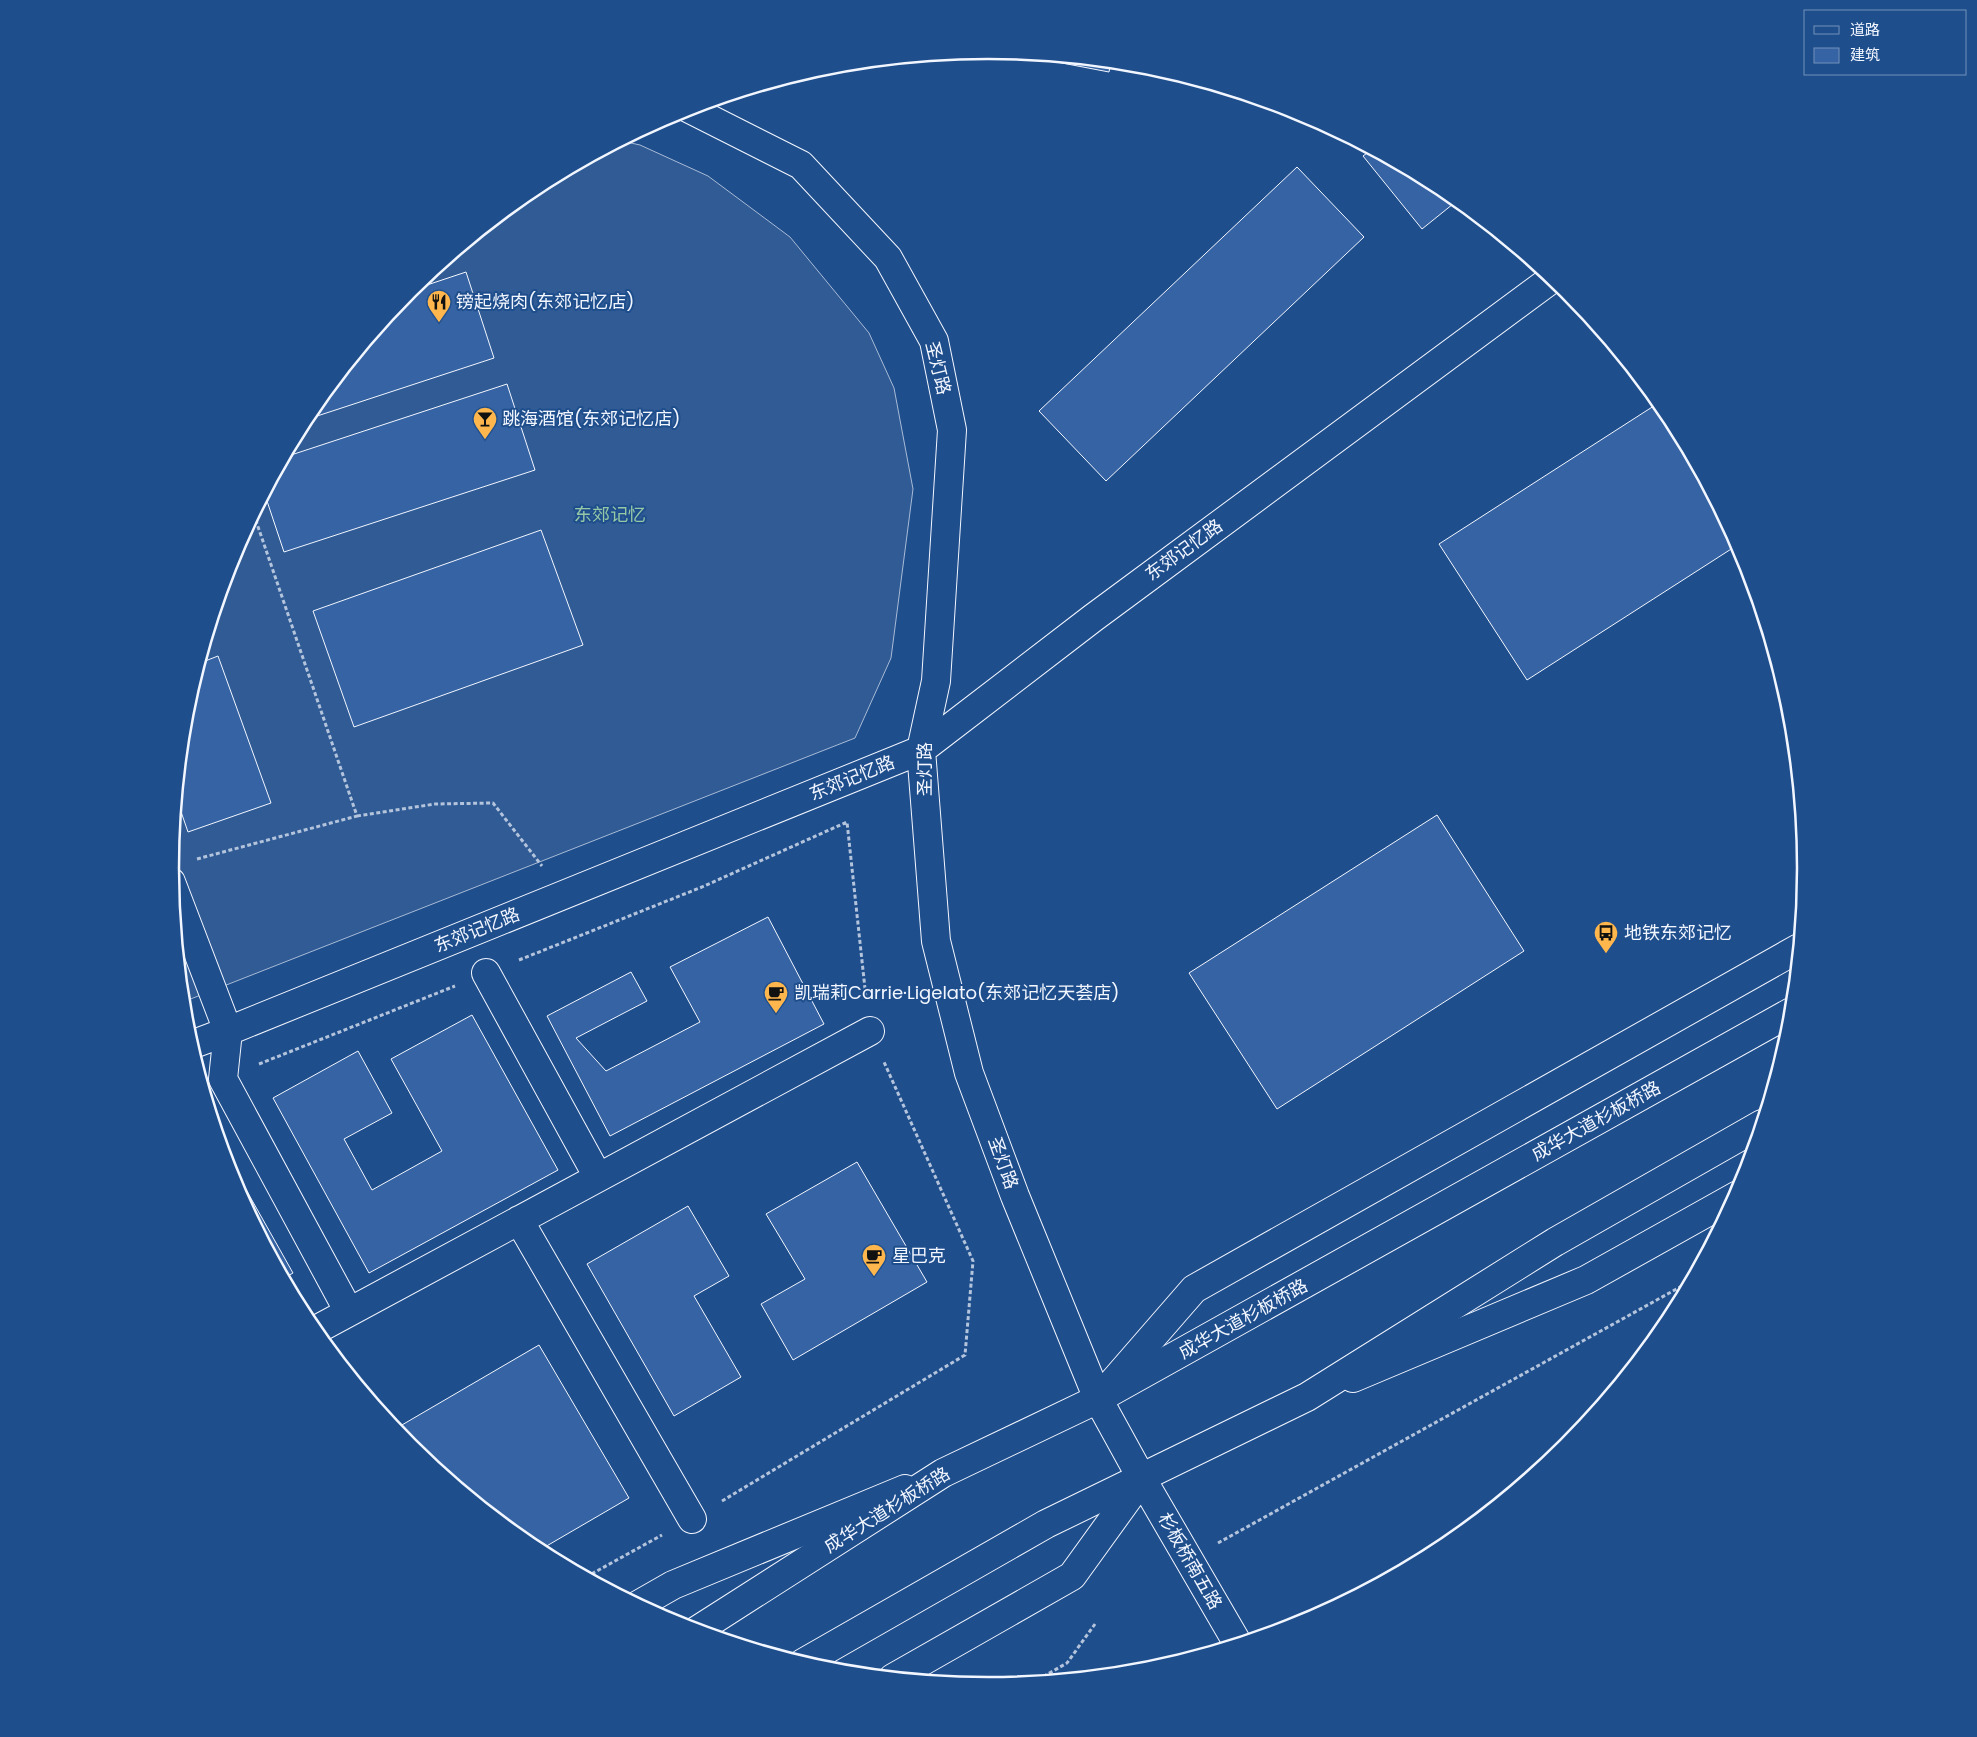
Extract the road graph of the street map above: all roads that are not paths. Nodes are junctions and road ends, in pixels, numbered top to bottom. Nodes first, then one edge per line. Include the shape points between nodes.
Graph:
1 (698, 113) edge
2 (1547, 283) edge
3 (920, 750) junction
4 (180, 905) edge
5 (1794, 951) edge
6 (486, 973) dead end
7 (1785, 1016) edge
8 (228, 1031) junction
9 (870, 1031) dead end
10 (198, 1042) edge
11 (1755, 1128) edge
12 (598, 1177) junction
13 (1726, 1201) edge
14 (519, 1220) junction
15 (349, 1312) junction
16 (321, 1327) edge
17 (1307, 1397) junction
18 (1098, 1399) junction
19 (943, 1473) junction
20 (1142, 1479) junction
21 (692, 1519) dead end
22 (644, 1601) edge
23 (704, 1626) edge
24 (1235, 1639) edge
25 (811, 1658) edge
26 (902, 1673) edge

1 - 3 street, 圣灯路 via 801,165 888,258 934,341 952,430 936,680
2 - 3 street, 东郊记忆路
3 - 8 street, 东郊记忆路
3 - 18 street, 圣灯路 via 936,941 970,1073 1015,1196
4 - 8 street
5 - 18 street via 1194,1289
6 - 12 street
7 - 18 street, 成华大道杉板桥路
8 - 10 street, 东郊记忆路
8 - 15 street via 223,1079
9 - 12 street
11 - 17 street via 1555,1242
12 - 14 street
13 - 17 street via 1586,1280
14 - 15 street
14 - 21 street
15 - 16 street
17 - 20 street
18 - 19 street, 成华大道杉板桥路
18 - 20 street, 圣灯路
19 - 22 street via 673,1585
19 - 23 street, 成华大道杉板桥路
20 - 24 street, 杉板桥南五路
20 - 25 street via 1046,1524
20 - 26 street via 1072,1576

